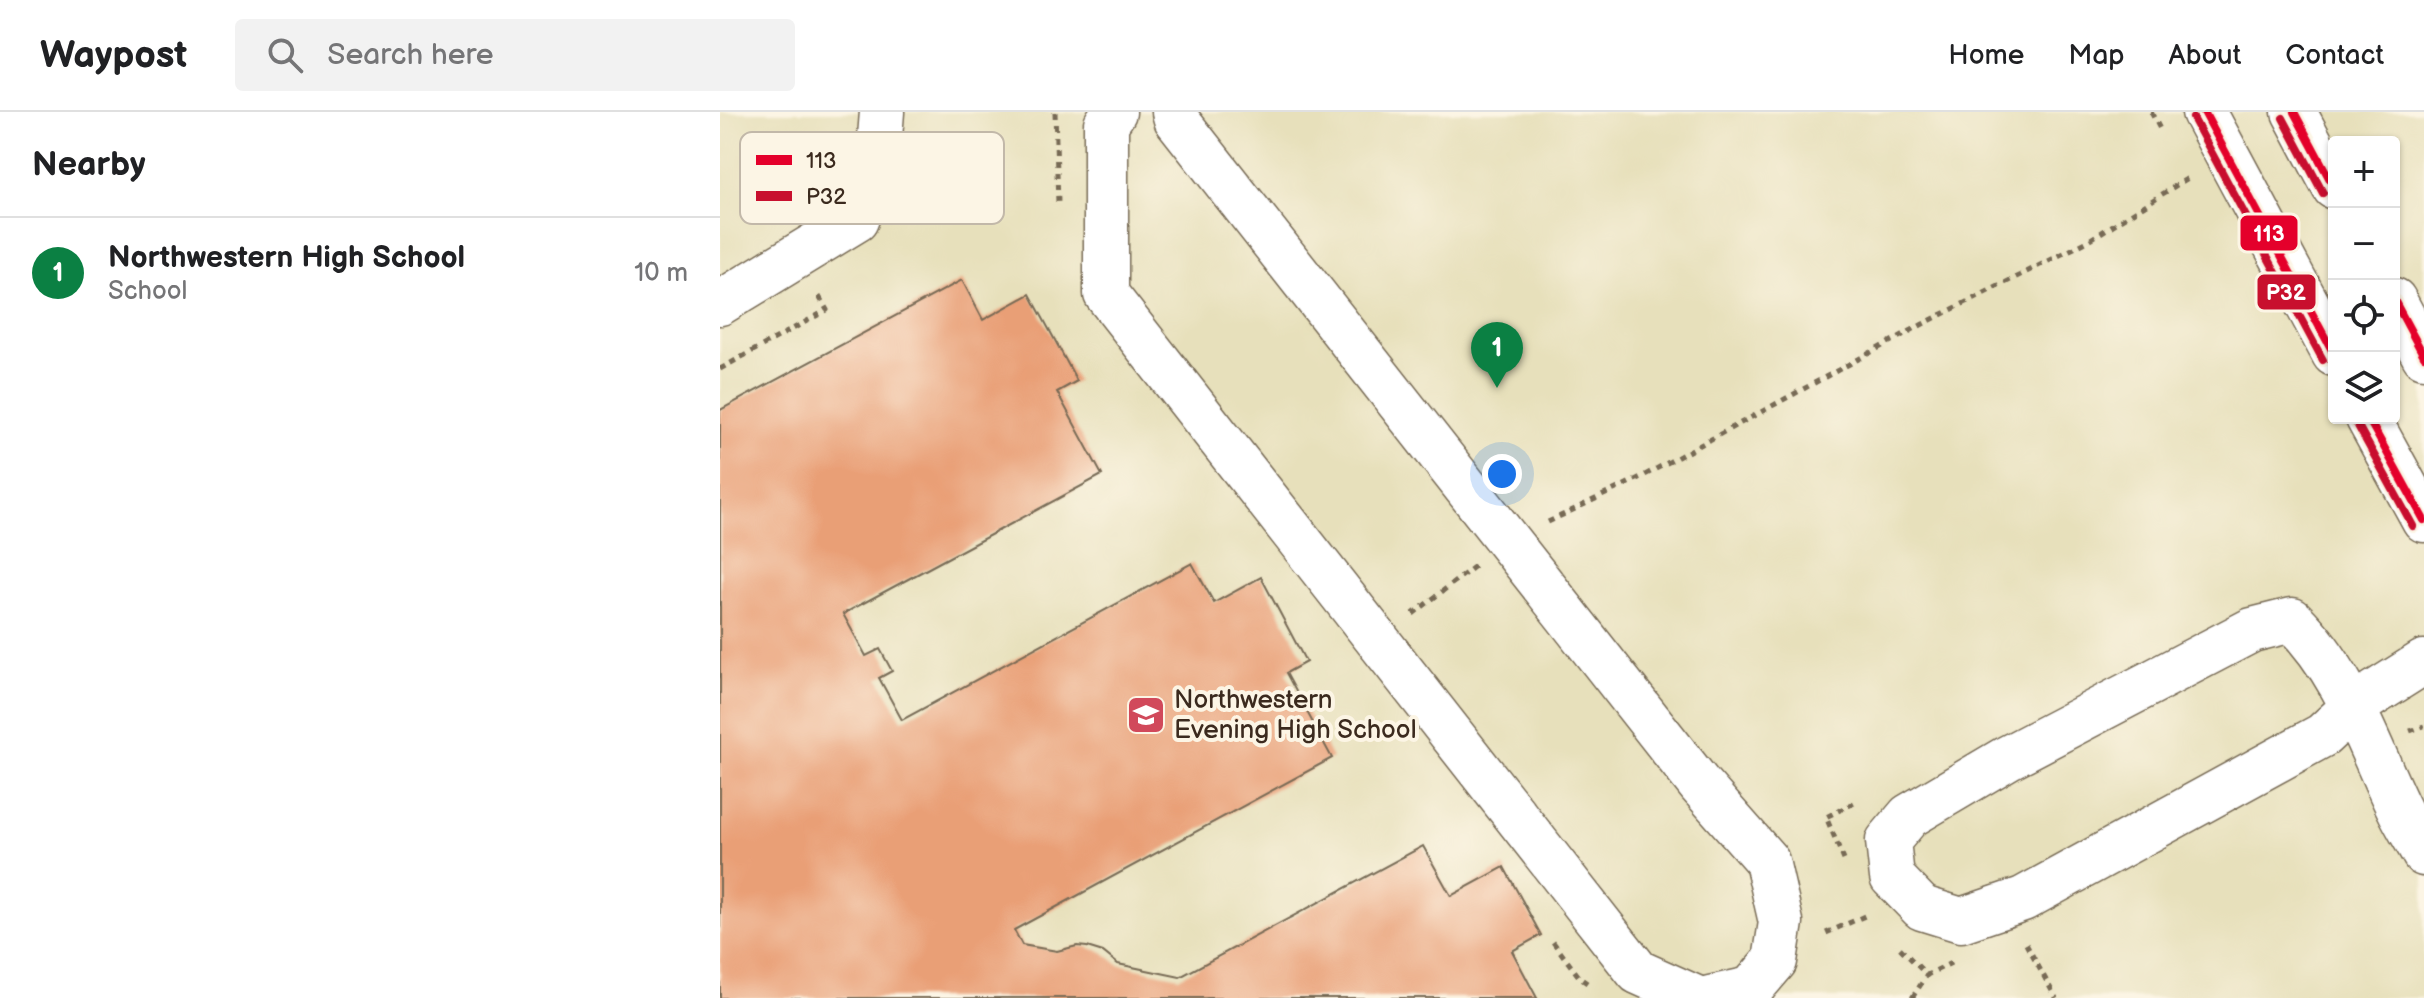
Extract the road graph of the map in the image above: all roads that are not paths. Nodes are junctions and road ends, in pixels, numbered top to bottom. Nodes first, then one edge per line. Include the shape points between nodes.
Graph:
1 (882, 112) edge
2 (1114, 112) edge
3 (1174, 112) edge
4 (2204, 112) edge
5 (2294, 112) edge
6 (880, 132) edge
7 (2328, 176) edge
8 (850, 224) edge
9 (720, 303) edge
10 (2400, 311) edge
11 (2333, 352) edge
12 (2424, 356) edge
13 (2371, 424) edge
14 (2424, 520) edge
15 (2424, 662) edge
16 (2354, 706) junction
17 (2424, 854) edge
18 (1696, 998) edge
19 (1710, 998) edge

1 - 6 main road
2 - 18 main road via 1106,124 1106,294 1638,972
3 - 19 main road via 1700,785 1767,861 1781,922 1775,961 1751,989
4 - 11 main road
5 - 7 main road
8 - 9 main road
10 - 12 main road
13 - 14 main road
15 - 16 main road
16 - 16 main road via 2323,735 2023,899 1961,920 1922,908 1892,877 1888,841 1909,816 2007,758 2252,630 2292,620 2313,641
16 - 17 main road

